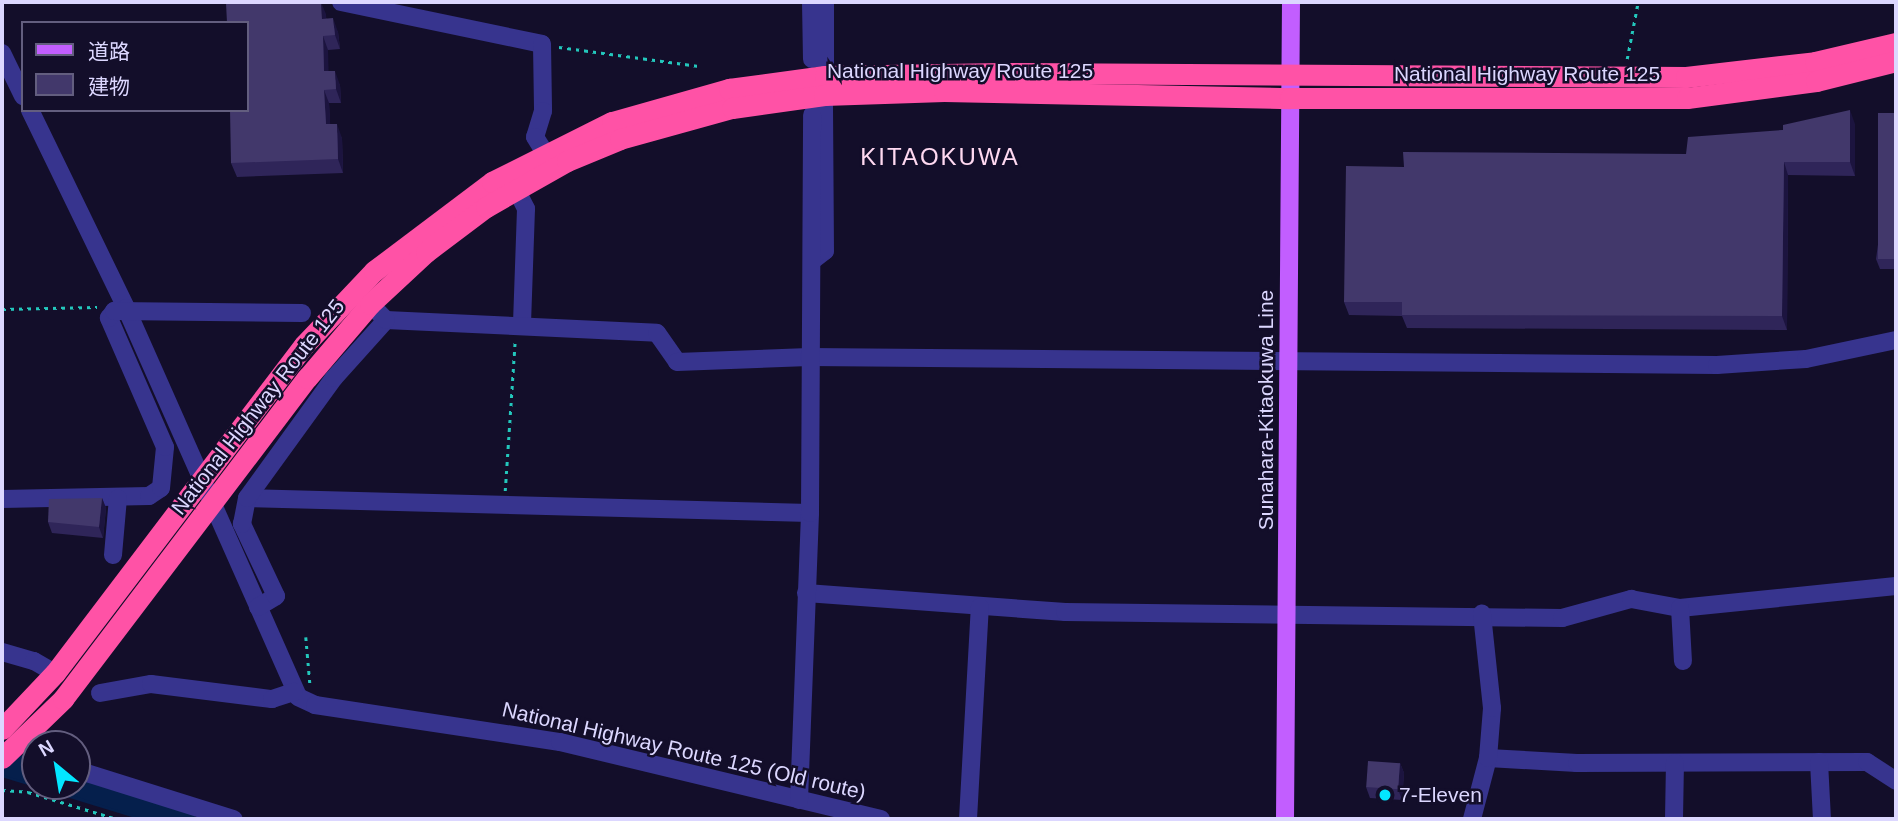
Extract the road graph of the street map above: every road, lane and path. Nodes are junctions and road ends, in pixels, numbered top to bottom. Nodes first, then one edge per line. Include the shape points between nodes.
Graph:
1 (341, 2) edge
2 (811, 2) edge
3 (825, 2) edge
4 (1291, 2) edge
5 (1638, 2) edge
6 (1896, 43) edge
7 (542, 44) junction
8 (2, 53) edge
9 (1896, 61) edge
10 (699, 66) dead end
11 (1291, 76) junction
12 (820, 77) junction
13 (1624, 79) junction
14 (21, 92) edge
15 (1290, 98) junction
16 (31, 112) edge
17 (812, 116) dead end
18 (545, 153) junction
19 (516, 189) junction
20 (812, 261) junction
21 (370, 304) junction
22 (2, 309) edge
23 (120, 310) junction
24 (302, 313) dead end
25 (386, 320) junction
26 (519, 323) junction
27 (1896, 340) edge
28 (809, 357) junction
29 (1288, 360) junction
30 (202, 479) junction
31 (118, 498) junction
32 (247, 498) junction
33 (2, 499) edge
34 (212, 504) junction
35 (503, 507) junction
36 (810, 513) junction
37 (113, 555) dead end
38 (1896, 586) edge
39 (806, 593) junction
40 (258, 607) junction
41 (980, 607) junction
42 (1680, 608) junction
43 (1482, 614) junction
44 (1288, 617) junction
45 (306, 637) dead end
46 (2, 652) edge
47 (1683, 662) dead end
48 (55, 673) junction
49 (302, 691) junction
50 (100, 693) dead end
51 (2, 729) edge
52 (35, 730) edge
53 (1488, 758) junction
54 (1819, 762) junction
55 (1675, 763) junction
56 (91, 774) edge
57 (1896, 781) edge
58 (2, 790) edge
59 (799, 800) junction
60 (117, 819) edge
61 (233, 819) edge
62 (881, 819) edge
63 (968, 819) edge
64 (1285, 819) edge
65 (1472, 819) edge
66 (1674, 819) edge
67 (1822, 819) edge

1 - 7 street
2 - 12 street
3 - 12 street
4 - 11 main road, Sunahara-Kitaokuwa Line
5 - 13 path
6 - 13 highway, National Highway Route 125 via 1751,71
7 - 10 path
7 - 18 street via 543,111 535,137
8 - 14 street
9 - 15 highway, National Highway Route 125 via 1815,80 1687,97
11 - 12 highway, National Highway Route 125 via 975,73
11 - 13 highway, National Highway Route 125
11 - 15 main road, Sunahara-Kitaokuwa Line
12 - 15 highway, National Highway Route 125 via 944,91
12 - 18 highway, National Highway Route 125 via 742,87 667,104 612,122
12 - 19 highway, National Highway Route 125 via 671,122 567,161
12 - 20 street via 825,251
15 - 29 main road, Sunahara-Kitaokuwa Line
16 - 23 street
17 - 20 street
18 - 30 highway, National Highway Route 125 via 449,210 374,271 304,345
19 - 21 highway, National Highway Route 125 via 426,252
19 - 26 street via 526,209
20 - 28 street
21 - 25 street
21 - 34 highway, National Highway Route 125 via 307,378
22 - 23 path
23 - 24 street
23 - 30 street
23 - 31 street via 109,318 165,447 156,496
25 - 26 street
25 - 32 street via 334,379
26 - 28 street via 657,333 677,362
26 - 35 path
27 - 29 street via 1806,359 1717,365
28 - 29 street
28 - 36 street
29 - 44 main road, Sunahara-Kitaokuwa Line
30 - 34 street
30 - 48 highway, National Highway Route 125
31 - 33 street
31 - 37 street
32 - 35 street
32 - 40 street via 242,524 276,596
34 - 40 street
34 - 52 highway, National Highway Route 125
35 - 36 street
36 - 39 street
38 - 42 street
39 - 41 street
39 - 59 street
40 - 49 street
41 - 44 street
41 - 63 street
42 - 43 street via 1631,599 1562,618
42 - 47 street
43 - 44 street
43 - 53 street via 1492,708
44 - 64 main road, Sunahara-Kitaokuwa Line
45 - 49 path
46 - 48 street
48 - 51 highway, National Highway Route 125
49 - 50 street via 272,699 151,684
49 - 59 street, National Highway Route 125 (Old route) via 315,705 560,742
53 - 55 street
53 - 65 street
54 - 55 street
54 - 57 street via 1867,762
54 - 67 street
55 - 66 street
56 - 61 street
58 - 60 path via 28,792
59 - 62 street, National Highway Route 125 (Old route)

